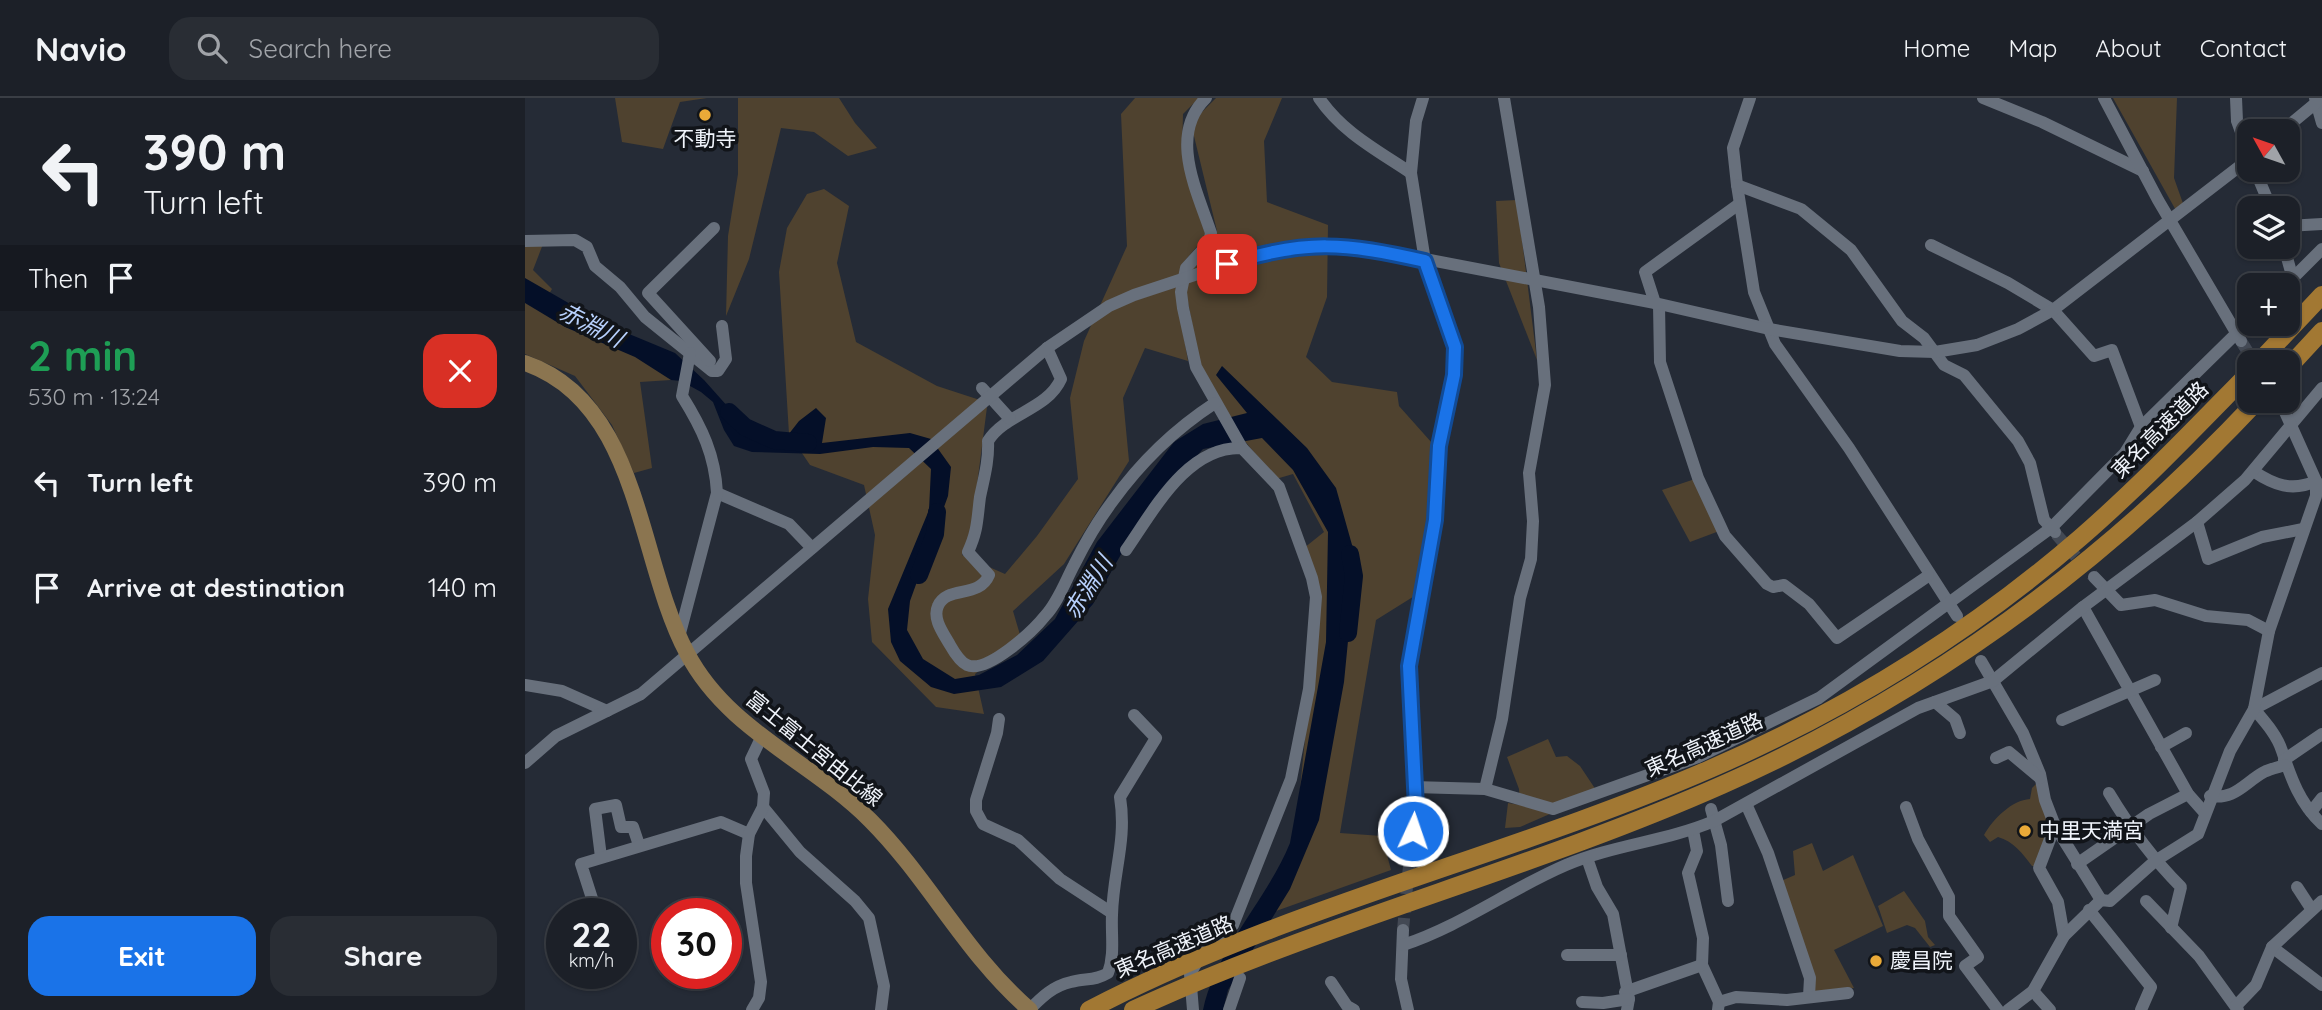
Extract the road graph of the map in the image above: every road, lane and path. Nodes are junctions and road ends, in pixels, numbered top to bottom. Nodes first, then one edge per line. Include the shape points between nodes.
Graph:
1 (1206, 98) edge
2 (1319, 98) edge
3 (1423, 98) edge
4 (1504, 98) edge
5 (1750, 98) edge
6 (1983, 98) edge
7 (2104, 98) edge
8 (2236, 98) edge
9 (2318, 100) edge
10 (2296, 119) edge
11 (2237, 121) edge
12 (2322, 123) edge
13 (2237, 166) edge
14 (2143, 171) junction
15 (1411, 173) junction
16 (1737, 185) junction
17 (1739, 204) junction
18 (2322, 224) edge
19 (2300, 225) edge
20 (714, 228) dead end
21 (525, 241) edge
22 (1931, 245) dead end
23 (2322, 248) edge
24 (1425, 261) junction
25 (2298, 273) edge
26 (1534, 281) junction
27 (2322, 295) edge
28 (1657, 304) junction
29 (2053, 310) junction
30 (722, 326) dead end
31 (1769, 329) junction
32 (2322, 331) edge
33 (2238, 338) joint
34 (1047, 348) junction
35 (2270, 350) edge
36 (1935, 352) junction
37 (2300, 355) edge
38 (689, 357) junction
39 (525, 363) edge
40 (718, 371) junction
41 (2237, 385) edge
42 (982, 388) dead end
43 (2322, 388) edge
44 (1217, 407) junction
45 (2245, 413) edge
46 (2285, 413) tunnel mouth
47 (1010, 419) junction
48 (2141, 426) junction
49 (2291, 426) junction
50 (1243, 448) junction
51 (2253, 471) junction
52 (717, 493) junction
53 (2319, 493) edge
54 (2197, 522) junction
55 (2303, 529) junction
56 (2054, 531) junction
57 (812, 548) junction
58 (1126, 550) dead end
59 (1929, 576) junction
60 (2094, 577) tunnel mouth
61 (2104, 591) junction
62 (1949, 605) junction
63 (2083, 607) junction
64 (1957, 616) dead end
65 (2269, 631) junction
66 (679, 637) junction
67 (688, 655) junction
68 (1981, 660) dead end
69 (2322, 673) edge
70 (2155, 680) dead end
71 (1993, 681) junction
72 (525, 685) edge
73 (2129, 690) junction
74 (1935, 702) junction
75 (2254, 709) junction
76 (607, 711) junction
77 (1134, 715) dead end
78 (999, 719) dead end
79 (2062, 720) dead end
80 (1960, 733) dead end
81 (2186, 733) dead end
82 (2322, 734) edge
83 (761, 738) junction
84 (2161, 747) junction
85 (1996, 758) dead end
86 (2285, 762) junction
87 (525, 763) edge
88 (2041, 778) junction
89 (1413, 787) junction
90 (1485, 789) junction
91 (2109, 793) dead end
92 (2188, 794) junction
93 (2210, 796) junction
94 (2322, 798) edge
95 (1747, 806) junction
96 (762, 807) junction
97 (1906, 807) dead end
98 (2204, 812) junction
99 (2311, 812) junction
100 (1713, 815) junction
101 (2322, 824) edge
102 (2055, 826) junction
103 (2129, 826) junction
104 (1693, 830) junction
105 (749, 834) junction
106 (639, 845) junction
107 (1410, 855) tunnel mouth
108 (601, 857) junction
109 (1587, 858) junction
110 (2155, 861) junction
111 (2077, 864) junction
112 (2297, 887) dead end
113 (592, 898) edge
114 (2101, 900) junction
115 (1728, 901) dead end
116 (2146, 901) dead end
117 (2317, 905) edge
118 (2089, 910) junction
119 (1112, 914) junction
120 (2171, 928) junction
121 (1402, 930) tunnel mouth
122 (2064, 936) junction
123 (1403, 945) junction
124 (2272, 947) junction
125 (1567, 955) dead end
126 (1621, 955) junction
127 (1702, 965) junction
128 (1240, 978) dead end
129 (1331, 982) dead end
130 (2322, 985) edge
131 (2033, 991) junction
132 (1848, 993) dead end
133 (1809, 996) junction
134 (1627, 1000) edge
135 (1582, 1002) dead end
136 (1719, 1006) edge
137 (1198, 1008) edge
138 (2237, 1008) edge
139 (752, 1010) edge
140 (881, 1010) edge
141 (1030, 1010) edge
142 (1089, 1010) edge
143 (1133, 1010) edge
144 (1229, 1010) edge
145 (1354, 1010) edge
146 (1408, 1010) edge
147 (1998, 1010) edge
148 (2008, 1010) edge
149 (2050, 1010) edge
150 (2141, 1010) edge

1 - 44 street via 1190,119 1186,147 1211,233 1209,243 1186,268 1181,292 1196,367
2 - 15 street via 1357,139
3 - 15 street
4 - 26 street
5 - 16 street via 1733,149
6 - 14 street
7 - 14 street
8 - 11 street
9 - 10 street
9 - 12 street
13 - 29 street
14 - 33 street
15 - 24 street
16 - 17 street
16 - 36 street via 1801,209 1851,250 1893,310
17 - 28 street via 1645,272
17 - 31 street via 1754,292
18 - 19 street
20 - 40 street via 648,293
21 - 38 street via 575,240 587,247 595,266
22 - 29 street
23 - 25 street
24 - 26 street
24 - 34 street via 1357,246 1290,247 1134,295 1109,306
24 - 89 street via 1455,347 1439,446 1435,520 1409,666
26 - 28 street
26 - 90 street via 1545,385 1529,473 1531,559
27 - 35 highway
28 - 31 street
28 - 59 street via 1660,362 1698,478 1725,536 1766,584 1784,585 1809,604 1837,638
29 - 36 street via 1977,345
29 - 48 street via 2094,356 2112,350
30 - 40 street via 726,359
31 - 36 street via 1900,351
31 - 59 street
32 - 37 highway
33 - 48 street
34 - 47 street via 1061,379 1056,390
34 - 57 street
36 - 56 street via 1944,365 1965,374 2018,441 2030,463 2044,520
38 - 40 street
38 - 52 street via 682,396 704,432 716,470
39 - 66 main road, 富士富士宮由比線 via 570,387 600,420 623,469
41 - 142 highway, 東名高速道路 via 2136,487 2011,594 1911,664 1806,723 1615,808 1252,938
42 - 47 street
43 - 49 street
44 - 47 street via 1166,439 1113,500 1046,615 1019,643 978,666 968,666 952,648 936,617 943,599 976,590 989,575 968,552 979,529 988,441
44 - 50 street
45 - 143 highway, 東名高速道路 via 2098,553 1970,648 1869,712 1718,787 1584,840 1258,956
46 - 49 street
48 - 56 street via 2125,453
49 - 51 street
49 - 53 street
50 - 58 street via 1223,447 1191,466
50 - 137 street via 1279,487 1312,578 1316,597 1310,689 1291,779 1233,925 1203,950 1190,974
51 - 53 street via 2274,485
51 - 54 street
52 - 57 street via 789,524
52 - 66 street
53 - 55 street
54 - 55 street via 2207,559 2262,537
54 - 61 street
55 - 65 street
56 - 62 street
57 - 67 street
59 - 62 street
60 - 61 street
61 - 63 street
61 - 65 street via 2121,605 2155,600 2206,615 2248,620
62 - 64 street
62 - 90 street via 1819,698 1698,757 1553,809
63 - 71 street
63 - 73 street
65 - 75 street
66 - 67 main road, 富士富士宮由比線
67 - 76 street via 641,694
67 - 83 main road, 富士富士宮由比線 via 715,693
68 - 71 street
69 - 75 street
70 - 73 street
71 - 74 street
71 - 88 street via 2023,733
72 - 76 street via 562,691
73 - 79 street
73 - 84 street
74 - 80 street via 1955,719
74 - 95 street
75 - 86 street via 2272,730
75 - 93 street
76 - 87 street via 556,736
77 - 119 street via 1156,738 1120,796 1125,825
78 - 119 street via 976,800 983,824 1018,840 1060,879
81 - 84 street
82 - 86 street
83 - 96 street via 751,759 764,793
83 - 141 main road, 富士富士宮由比線 via 810,770 869,819 988,969
84 - 92 street
85 - 88 street via 2009,752
86 - 93 street via 2235,794
86 - 99 street
88 - 102 street
89 - 90 street
89 - 107 street via 1416,807
91 - 103 street
92 - 98 street
92 - 103 street
93 - 98 street
94 - 99 street
95 - 100 street
95 - 133 street via 1768,853 1810,978
96 - 105 street
96 - 140 street via 800,852 869,918 884,986
97 - 147 street via 1949,897 1949,916 1977,957 1965,966
98 - 110 street via 2198,834
99 - 101 street
100 - 104 street
100 - 115 street
102 - 111 street
102 - 122 street via 2039,868 2058,902
103 - 110 street
103 - 111 street
104 - 109 street
104 - 127 street via 1697,851 1688,873 1703,938
105 - 106 street via 721,822
105 - 139 street via 746,883 761,982
106 - 108 street
106 - 108 street via 633,827 621,827 616,805 595,808
108 - 113 street via 580,864
109 - 123 street
109 - 126 street via 1612,914
110 - 114 street via 2110,901
110 - 120 street via 2181,887
111 - 114 street
112 - 117 street
114 - 118 street
116 - 120 street
117 - 124 street
118 - 122 street
118 - 150 street via 2151,987
119 - 141 street via 1113,959 1108,974 1096,981 1072,981 1050,990
120 - 138 street via 2199,956
121 - 123 street
122 - 131 street
123 - 146 street via 1401,979
124 - 130 street
124 - 138 street via 2256,985
125 - 126 street
126 - 134 street
127 - 134 street
127 - 136 street
128 - 144 street
129 - 145 street
131 - 148 street
131 - 149 street
132 - 133 street
133 - 136 street via 1787,1000 1736,997
134 - 135 street

